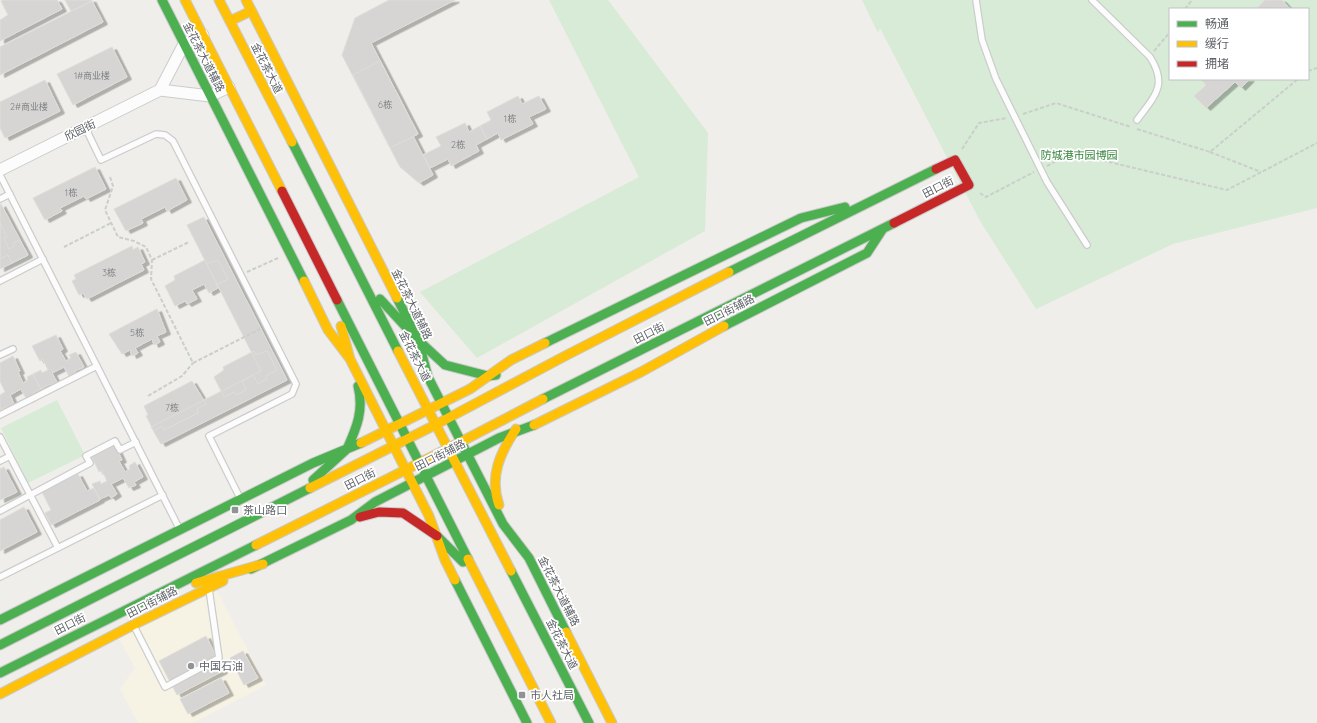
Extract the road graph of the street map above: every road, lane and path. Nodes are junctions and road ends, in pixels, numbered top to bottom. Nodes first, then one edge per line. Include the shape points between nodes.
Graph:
1 (162, 0) edge
2 (185, 0) edge
3 (219, 0) edge
4 (246, 0) edge
5 (976, 0) edge
6 (1092, 0) edge
7 (1192, 0) edge
8 (1186, 8) edge
9 (251, 11) junction
10 (230, 21) junction
11 (1169, 33) edge
12 (203, 35) junction
13 (184, 44) junction
14 (1150, 57) junction
15 (1297, 80) edge
16 (229, 87) junction
17 (160, 90) junction
18 (210, 96) junction
19 (1015, 117) junction
20 (1138, 120) dead end
21 (85, 127) junction
22 (1317, 143) edge
23 (1210, 152) junction
24 (955, 160) junction
25 (1041, 169) junction
26 (0, 170) edge
27 (1261, 172) junction
28 (0, 175) edge
29 (110, 177) dead end
30 (969, 185) junction
31 (10, 194) junction
32 (0, 199) edge
33 (873, 201) junction
34 (111, 223) junction
35 (883, 228) junction
36 (189, 242) dead end
37 (1087, 245) dead end
38 (64, 247) dead end
39 (290, 255) junction
40 (43, 259) junction
41 (152, 260) junction
42 (241, 275) junction
43 (362, 279) junction
44 (0, 281) edge
45 (778, 281) junction
46 (330, 285) junction
47 (785, 295) junction
48 (629, 302) junction
49 (637, 317) junction
50 (260, 328) dead end
51 (418, 340) junction
52 (13, 349) dead end
53 (0, 355) edge
54 (350, 359) junction
55 (193, 363) junction
56 (97, 366) junction
57 (535, 371) junction
58 (488, 376) junction
59 (148, 396) dead end
60 (550, 396) junction
61 (441, 403) junction
62 (429, 409) junction
63 (0, 415) edge
64 (449, 418) junction
65 (400, 424) junction
66 (437, 424) junction
67 (386, 431) junction
68 (514, 433) junction
69 (0, 437) edge
70 (408, 439) junction
71 (136, 442) junction
72 (461, 442) junction
73 (394, 446) junction
74 (449, 448) junction
75 (347, 449) junction
76 (468, 454) junction
77 (10, 456) junction
78 (0, 461) edge
79 (456, 461) junction
80 (420, 463) junction
81 (406, 470) junction
82 (426, 476) junction
83 (413, 483) junction
84 (30, 495) junction
85 (163, 495) junction
86 (296, 495) junction
87 (240, 500) junction
88 (0, 511) edge
89 (351, 520) junction
90 (503, 524) junction
91 (180, 530) junction
92 (437, 536) junction
93 (58, 548) junction
94 (263, 564) junction
95 (475, 573) junction
96 (0, 577) edge
97 (209, 587) junction
98 (157, 594) junction
99 (129, 618) junction
100 (0, 620) edge
101 (0, 645) edge
102 (0, 673) edge
103 (0, 694) edge
104 (527, 723) edge
105 (551, 723) edge
106 (589, 723) edge
107 (612, 723) edge

1 - 13 main road, 金花茶大道辅路
2 - 12 main road
3 - 10 main road, 金花茶大道
4 - 9 main road, 金花茶大道辅路
5 - 19 lane via 982,40 996,79
6 - 14 lane
7 - 8 path
9 - 10 main road
9 - 51 main road, 金花茶大道辅路
10 - 43 main road, 金花茶大道
11 - 14 path
12 - 13 street
12 - 16 main road
13 - 17 street
13 - 18 main road, 金花茶大道辅路
14 - 20 lane via 1159,77 1159,89
15 - 23 path
16 - 18 street
16 - 46 main road
17 - 18 street
17 - 21 street, 欣园街
18 - 39 main road, 金花茶大道辅路
19 - 23 path via 1056,103
19 - 24 path via 979,123
19 - 25 lane
21 - 26 street, 欣园街
21 - 42 lane via 101,160 156,134 174,141
22 - 27 path
23 - 27 path
24 - 30 main road, 田口街
24 - 33 main road, 田口街
25 - 27 path via 1071,154 1227,190
25 - 30 path via 986,197
25 - 37 lane
28 - 31 lane
29 - 34 path via 113,186 105,210
30 - 35 main road, 田口街
31 - 32 lane
31 - 40 lane
33 - 48 main road via 801,218
33 - 49 main road, 田口街
34 - 38 path
34 - 41 path via 118,237 146,247
35 - 45 main road, 田口街
35 - 47 main road, 田口街辅路 via 867,253
36 - 41 path
39 - 42 path via 272,259
39 - 54 main road, 金花茶大道辅路 via 328,330
40 - 44 lane
40 - 56 lane
41 - 55 path via 150,279
42 - 87 lane via 296,384 292,394 208,436
43 - 51 main road
43 - 62 main road, 金花茶大道
45 - 47 main road
45 - 60 main road, 田口街
46 - 54 main road
46 - 65 main road
47 - 68 main road, 田口街辅路 via 552,417
48 - 49 main road
48 - 58 main road via 511,360
49 - 57 main road, 田口街
50 - 55 path
51 - 58 main road via 444,365
51 - 61 main road, 金花茶大道辅路 via 428,377
52 - 53 lane
54 - 67 main road, 金花茶大道辅路
54 - 75 main road via 362,401 360,420
55 - 59 path via 182,376
56 - 63 lane
56 - 71 lane
57 - 58 main road
57 - 64 main road, 田口街
58 - 61 main road via 470,389
60 - 68 main road via 527,416
60 - 72 main road, 田口街
61 - 62 main road
61 - 64 main road, 金花茶大道辅路
62 - 65 main road
62 - 66 main road, 金花茶大道
64 - 66 main road, 田口街
64 - 72 main road, 金花茶大道辅路
65 - 67 main road
65 - 70 main road
66 - 70 main road, 田口街
66 - 74 main road, 金花茶大道
67 - 73 main road, 金花茶大道辅路
67 - 75 main road
68 - 76 main road, 田口街辅路
68 - 90 main road via 499,465 494,486
69 - 77 lane
70 - 73 main road, 田口街
70 - 80 main road
71 - 84 lane via 120,450 115,440 86,456 90,463
71 - 85 lane
72 - 74 main road, 田口街
72 - 76 main road, 金花茶大道辅路
73 - 81 main road, 金花茶大道辅路
73 - 86 main road, 田口街
74 - 79 main road, 金花茶大道
74 - 80 main road, 田口街
75 - 86 main road
75 - 87 main road
76 - 79 main road, 田口街辅路
76 - 90 main road, 金花茶大道辅路
77 - 78 lane
77 - 84 lane
79 - 82 main road, 田口街辅路
79 - 106 main road, 金花茶大道
80 - 81 main road, 田口街
80 - 82 main road
81 - 83 main road, 金花茶大道辅路
81 - 98 main road, 田口街
82 - 83 main road, 田口街辅路
82 - 95 main road
83 - 89 main road, 田口街辅路 via 375,502
83 - 92 main road, 金花茶大道辅路
84 - 88 lane
84 - 93 lane
85 - 91 lane
85 - 93 lane
86 - 101 main road, 田口街
87 - 91 main road
89 - 92 main road via 378,512 403,513
89 - 94 main road, 田口街辅路
90 - 107 main road, 金花茶大道辅路 via 529,558
91 - 100 main road
92 - 95 main road
92 - 104 main road, 金花茶大道辅路 via 445,560
93 - 96 lane
94 - 97 main road, 田口街辅路
94 - 98 main road
95 - 105 main road
97 - 99 main road, 田口街辅路
97 - 99 lane via 219,658 165,687
98 - 99 main road, 田口街
99 - 102 main road, 田口街
99 - 103 main road, 田口街辅路

